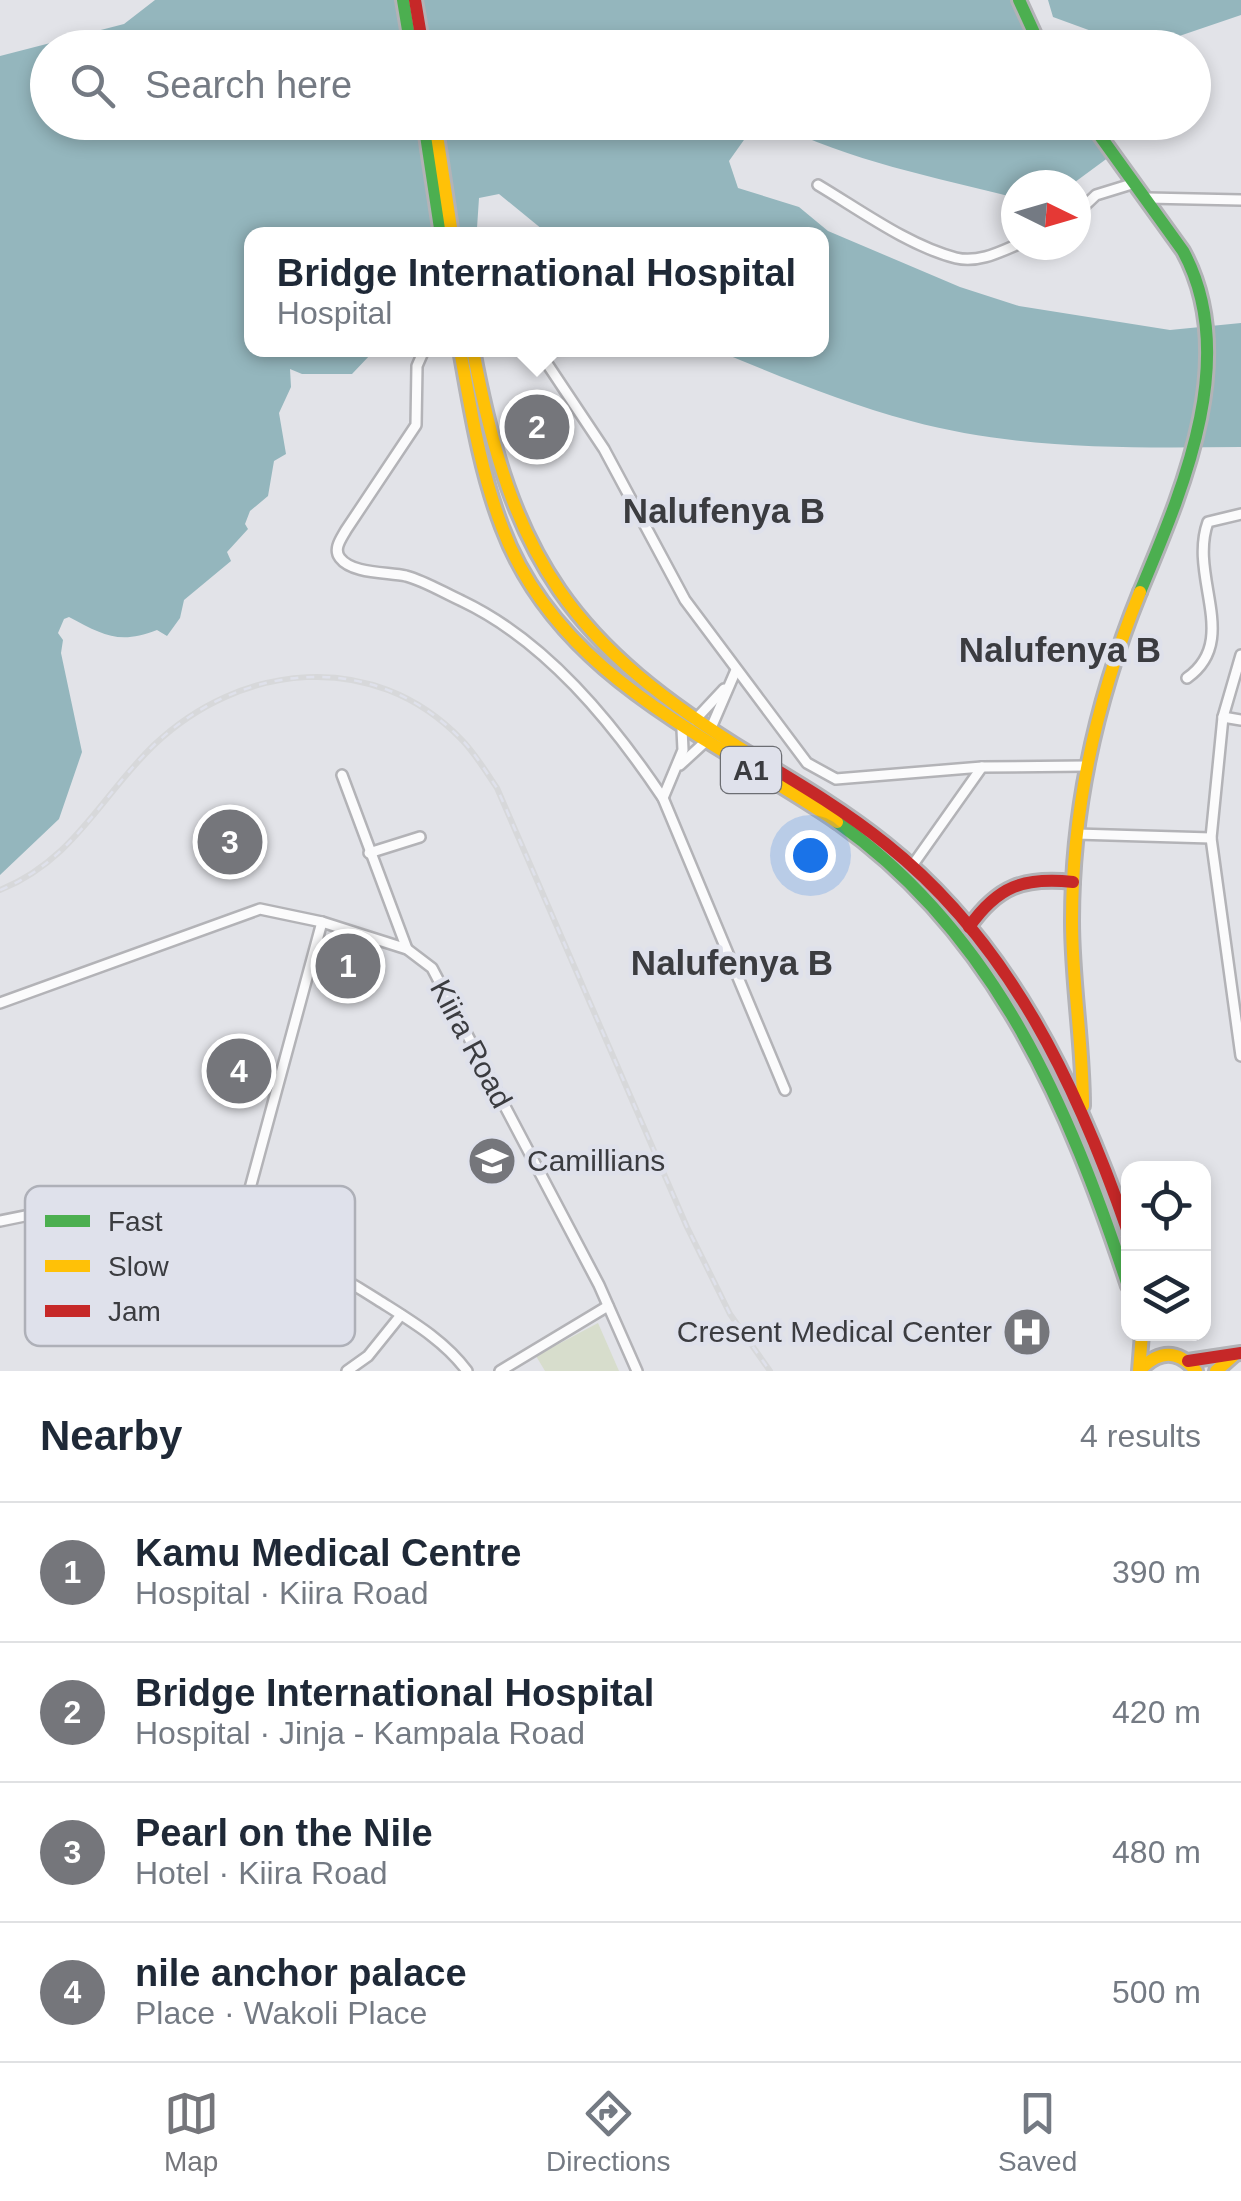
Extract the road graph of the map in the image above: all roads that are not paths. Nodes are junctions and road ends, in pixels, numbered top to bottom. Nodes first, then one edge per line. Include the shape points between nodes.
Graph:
1 (403, 0) edge
2 (415, 0) edge
3 (1020, 0) edge
4 (408, 30) edge
5 (420, 30) edge
6 (1033, 30) edge
7 (427, 140) edge
8 (437, 140) edge
9 (1103, 140) edge
10 (1134, 182) junction
11 (818, 186) dead end
12 (1147, 198) junction
13 (1091, 200) edge
14 (1241, 200) edge
15 (440, 227) edge
16 (451, 227) edge
17 (1001, 250) edge
18 (422, 357) edge
19 (461, 357) edge
20 (474, 357) edge
21 (543, 357) edge
22 (1241, 514) edge
23 (1222, 593) dead end
24 (1225, 636) dead end
25 (1241, 655) edge
26 (736, 670) junction
27 (1187, 678) dead end
28 (726, 686) junction
29 (1223, 718) junction
30 (694, 720) junction
31 (1241, 720) edge
32 (711, 728) junction
33 (682, 729) junction
34 (704, 743) junction
35 (1088, 766) junction
36 (982, 767) junction
37 (673, 773) junction
38 (342, 775) dead end
39 (663, 798) junction
40 (1076, 834) junction
41 (420, 837) dead end
42 (1211, 838) junction
43 (369, 853) junction
44 (912, 866) junction
45 (1073, 882) junction
46 (322, 922) junction
47 (969, 926) junction
48 (407, 949) junction
49 (0, 1004) edge
50 (1241, 1056) edge
51 (785, 1090) dead end
52 (1083, 1106) junction
53 (251, 1186) edge
54 (1121, 1210) edge
55 (25, 1216) edge
56 (0, 1222) edge
57 (1121, 1265) edge
58 (355, 1285) edge
59 (608, 1306) junction
60 (402, 1315) junction
61 (1142, 1341) edge
62 (1172, 1341) edge
63 (1237, 1355) edge
64 (1189, 1362) edge
65 (347, 1371) edge
66 (468, 1371) edge
67 (500, 1371) edge
68 (637, 1371) edge
69 (1140, 1371) edge
70 (1216, 1371) edge

1 - 4 main road
2 - 5 main road
3 - 6 main road
7 - 15 main road
8 - 16 main road
9 - 10 main road
10 - 12 main road
10 - 13 street
11 - 17 street via 904,237 956,258
12 - 14 street
12 - 35 main road via 1207,301 1220,356 1218,405 1192,495 1128,626
18 - 39 street via 415,383 419,413 336,548 348,564 410,578 517,636 573,686
19 - 33 main road, A1 via 484,478 518,565 575,642 621,686
20 - 30 main road, A1 via 498,474 534,557 608,653
21 - 26 street via 604,449 658,557
22 - 23 street via 1208,522 1206,529 1206,555
24 - 27 street via 1219,656
25 - 29 street
26 - 28 street
26 - 36 street via 808,763 836,779
28 - 30 street
28 - 32 street
29 - 31 street
29 - 42 street
30 - 32 main road, A1
32 - 44 main road, A1 via 842,809
33 - 34 main road, A1
33 - 37 street via 683,750
34 - 37 street
34 - 57 main road, A1 via 869,849 930,905 998,986 1068,1109
35 - 36 street
35 - 40 main road
36 - 44 street
37 - 39 street
38 - 43 street
39 - 51 street
40 - 42 street
40 - 45 main road
41 - 43 street
42 - 50 street
43 - 48 street
44 - 47 main road, A1
45 - 47 main road via 1016,880 998,890
45 - 52 main road
46 - 48 street, Kiira Road
46 - 49 street, Kiira Road via 271,910 246,912
46 - 53 street
47 - 52 main road, A1 via 1033,1011
48 - 59 street, Kiira Road via 432,968
52 - 54 main road, A1
55 - 56 street
58 - 60 street
59 - 67 street
59 - 68 street, Kiira Road
60 - 65 street
60 - 66 street
61 - 69 main road
62 - 64 main road
63 - 64 main road
63 - 70 main road
64 - 69 main road via 1154,1357

